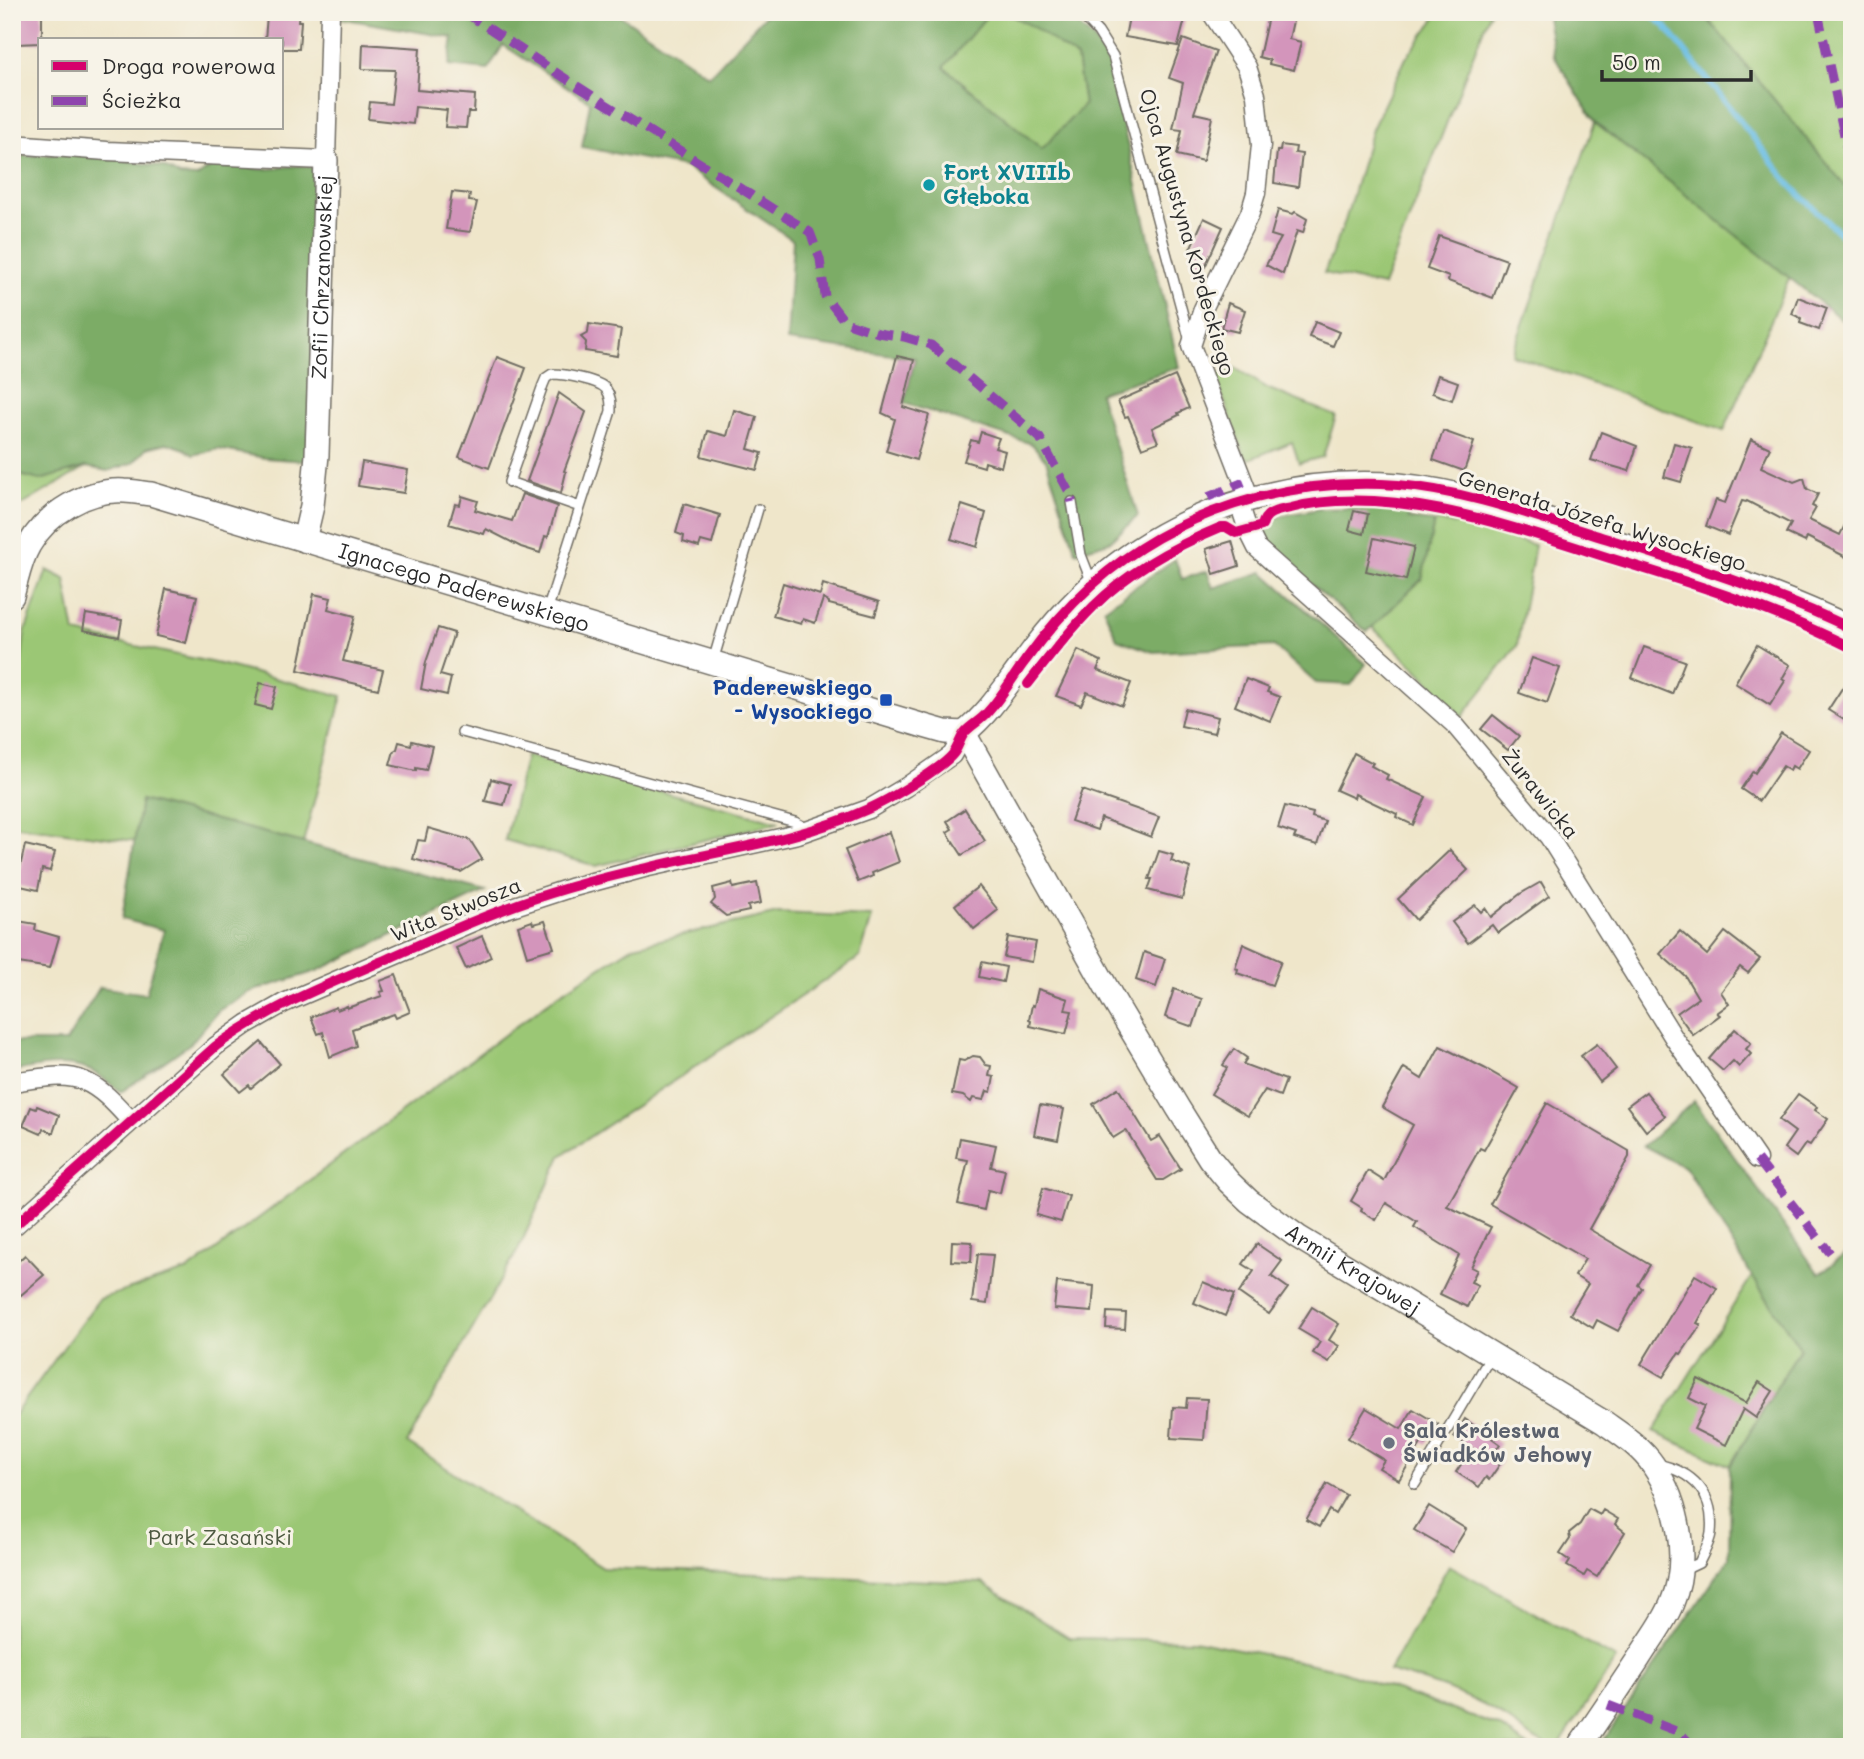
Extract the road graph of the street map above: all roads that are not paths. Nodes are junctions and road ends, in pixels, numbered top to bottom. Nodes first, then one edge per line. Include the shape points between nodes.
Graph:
1 (330, 12) edge
2 (1079, 12) edge
3 (1211, 12) edge
4 (12, 144) edge
5 (326, 160) junction
6 (1191, 346) junction
7 (1244, 501) junction
8 (1072, 502) dead end
9 (580, 507) junction
10 (758, 509) dead end
11 (304, 540) junction
12 (1093, 584) junction
13 (12, 596) edge
14 (547, 612) junction
15 (1852, 629) edge
16 (712, 662) junction
17 (462, 732) dead end
18 (964, 733) junction
19 (809, 830) junction
20 (12, 1082) edge
21 (131, 1121) junction
22 (1757, 1159) dead end
23 (12, 1227) edge
24 (1492, 1354) junction
25 (1652, 1464) junction
26 (1415, 1484) dead end
27 (1680, 1571) junction
28 (1579, 1747) edge

1 - 5 street, Zofii Chrzanowskiej
2 - 6 lane, Ojca Augustyna Kordeckiego via 1113,56
3 - 6 street via 1247,67 1256,95 1261,145 1250,213 1203,309
4 - 5 street
5 - 11 street, Zofii Chrzanowskiej via 317,455
6 - 7 street, Ojca Augustyna Kordeckiego
7 - 12 street, Generała Józefa Wysockiego via 1161,534
7 - 15 street, Generała Józefa Wysockiego via 1284,491 1355,484 1440,492 1717,574
7 - 22 street, Żurawicka via 1248,530 1257,548 1454,724 1549,837 1674,1038
8 - 12 lane via 1081,555
9 - 9 lane via 611,411 611,397 597,383 552,374 543,385 509,482
9 - 14 lane
10 - 16 lane
11 - 13 street, Ignacego Paderewskiego via 151,494 101,493 66,507 35,537
11 - 14 street, Ignacego Paderewskiego
12 - 18 street, Generała Józefa Wysockiego via 1050,628 987,714
14 - 16 street, Ignacego Paderewskiego
16 - 18 street, Ignacego Paderewskiego via 945,732
17 - 19 lane via 796,822
18 - 19 street, Wita Stwosza via 952,755 906,788 869,809
18 - 24 street, Armii Krajowej via 1114,1001 1210,1159 1229,1182 1298,1237
19 - 21 street, Wita Stwosza via 644,868 496,912 284,1003 247,1024
20 - 21 street via 47,1076 83,1080
21 - 23 street, Wita Stwosza
24 - 25 street, Armii Krajowej via 1605,1423
24 - 26 lane
25 - 27 street, Armii Krajowej via 1673,1507
25 - 27 lane via 1672,1467 1701,1486 1710,1510 1711,1535 1699,1563
27 - 28 street, Armii Krajowej via 1665,1618

